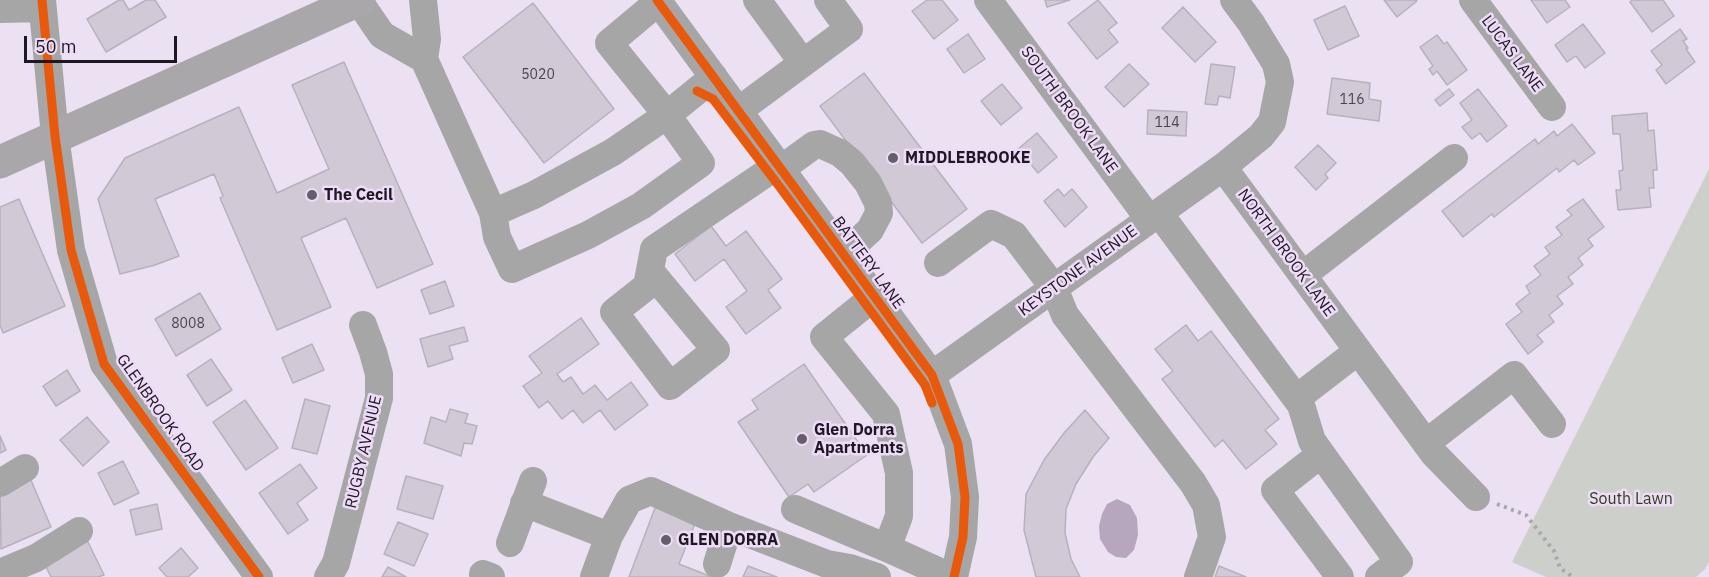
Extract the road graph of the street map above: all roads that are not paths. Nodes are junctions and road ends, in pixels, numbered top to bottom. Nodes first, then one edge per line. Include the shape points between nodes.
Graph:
1 (358, 0) edge
2 (423, 0) edge
3 (757, 0) edge
4 (828, 0) edge
5 (988, 0) edge
6 (1234, 0) edge
7 (1473, 0) edge
8 (658, 1) edge
9 (42, 4) edge
10 (0, 9) edge
11 (424, 59) junction
12 (803, 63) junction
13 (714, 77) junction
14 (1552, 107) dead end
15 (738, 111) junction
16 (667, 116) junction
17 (55, 136) junction
18 (1454, 159) dead end
19 (0, 162) edge
20 (1223, 166) junction
21 (779, 167) junction
22 (493, 213) junction
23 (1154, 216) junction
24 (844, 254) junction
25 (938, 263) dead end
26 (650, 271) dead end
27 (1303, 275) junction
28 (1054, 288) junction
29 (874, 296) junction
30 (363, 325) dead end
31 (1358, 351) junction
32 (933, 375) junction
33 (1297, 399) junction
34 (1552, 424) dead end
35 (1426, 443) junction
36 (1321, 454) junction
37 (25, 468) dead end
38 (0, 483) edge
39 (1476, 497) road end
40 (795, 509) dead end
41 (729, 526) junction
42 (79, 531) dead end
43 (609, 536) junction
44 (510, 543) dead end
45 (887, 548) junction
46 (717, 564) dead end
47 (824, 570) edge
48 (0, 573) edge
49 (259, 577) edge
50 (328, 577) edge
51 (594, 577) edge
52 (877, 577) edge
53 (952, 577) edge
54 (1198, 577) edge
55 (1340, 577) edge
56 (1379, 577) edge

1 - 11 street via 382,35
1 - 17 main road
2 - 11 street via 427,39
3 - 12 street
4 - 12 street via 849,29
5 - 23 street, SOUTH BROOK LANE
6 - 20 street via 1276,64 1280,82 1272,122 1261,136
7 - 14 street, LUCAS LANE
8 - 13 street, BATTERY LANE
8 - 16 street via 609,43
9 - 10 street
9 - 17 street, GLENBROOK ROAD
11 - 22 street
12 - 15 street
13 - 15 street, BATTERY LANE
13 - 16 street
15 - 21 street, BATTERY LANE
16 - 22 street via 613,152
16 - 22 street via 700,163 641,206 588,235 512,268 497,237
17 - 19 main road
17 - 49 street, GLENBROOK ROAD via 71,250 104,364
18 - 27 street
20 - 23 street, KEYSTONE AVENUE
20 - 27 street, NORTH BROOK LANE
21 - 24 street, BATTERY LANE
21 - 24 street via 820,144 840,153 868,183 879,213 870,230
21 - 26 street via 654,249
23 - 28 street, KEYSTONE AVENUE
23 - 33 street, SOUTH BROOK LANE
24 - 29 street, BATTERY LANE
25 - 28 street via 992,224 1014,235
27 - 31 street, NORTH BROOK LANE
28 - 32 street, KEYSTONE AVENUE
28 - 54 street via 1065,315 1206,505 1212,537
29 - 32 street, BATTERY LANE
29 - 45 street via 824,337 886,414 899,473 899,516
30 - 50 street, RUGBY AVENUE via 379,374 379,398 336,563
31 - 33 street
31 - 35 street, NORTH BROOK LANE
32 - 53 street, BATTERY LANE via 958,444 965,497 963,537
33 - 36 street, SOUTH BROOK LANE via 1312,441
34 - 35 street via 1514,375
35 - 39 street, NORTH BROOK LANE
36 - 55 street via 1275,490
36 - 56 street, SOUTH BROOK LANE via 1399,562
37 - 38 street
40 - 45 street
41 - 43 street via 651,491 629,500
41 - 46 street
41 - 47 street
42 - 48 street via 36,558
43 - 44 street via 528,492
43 - 51 street
45 - 53 street
47 - 52 street via 856,569

